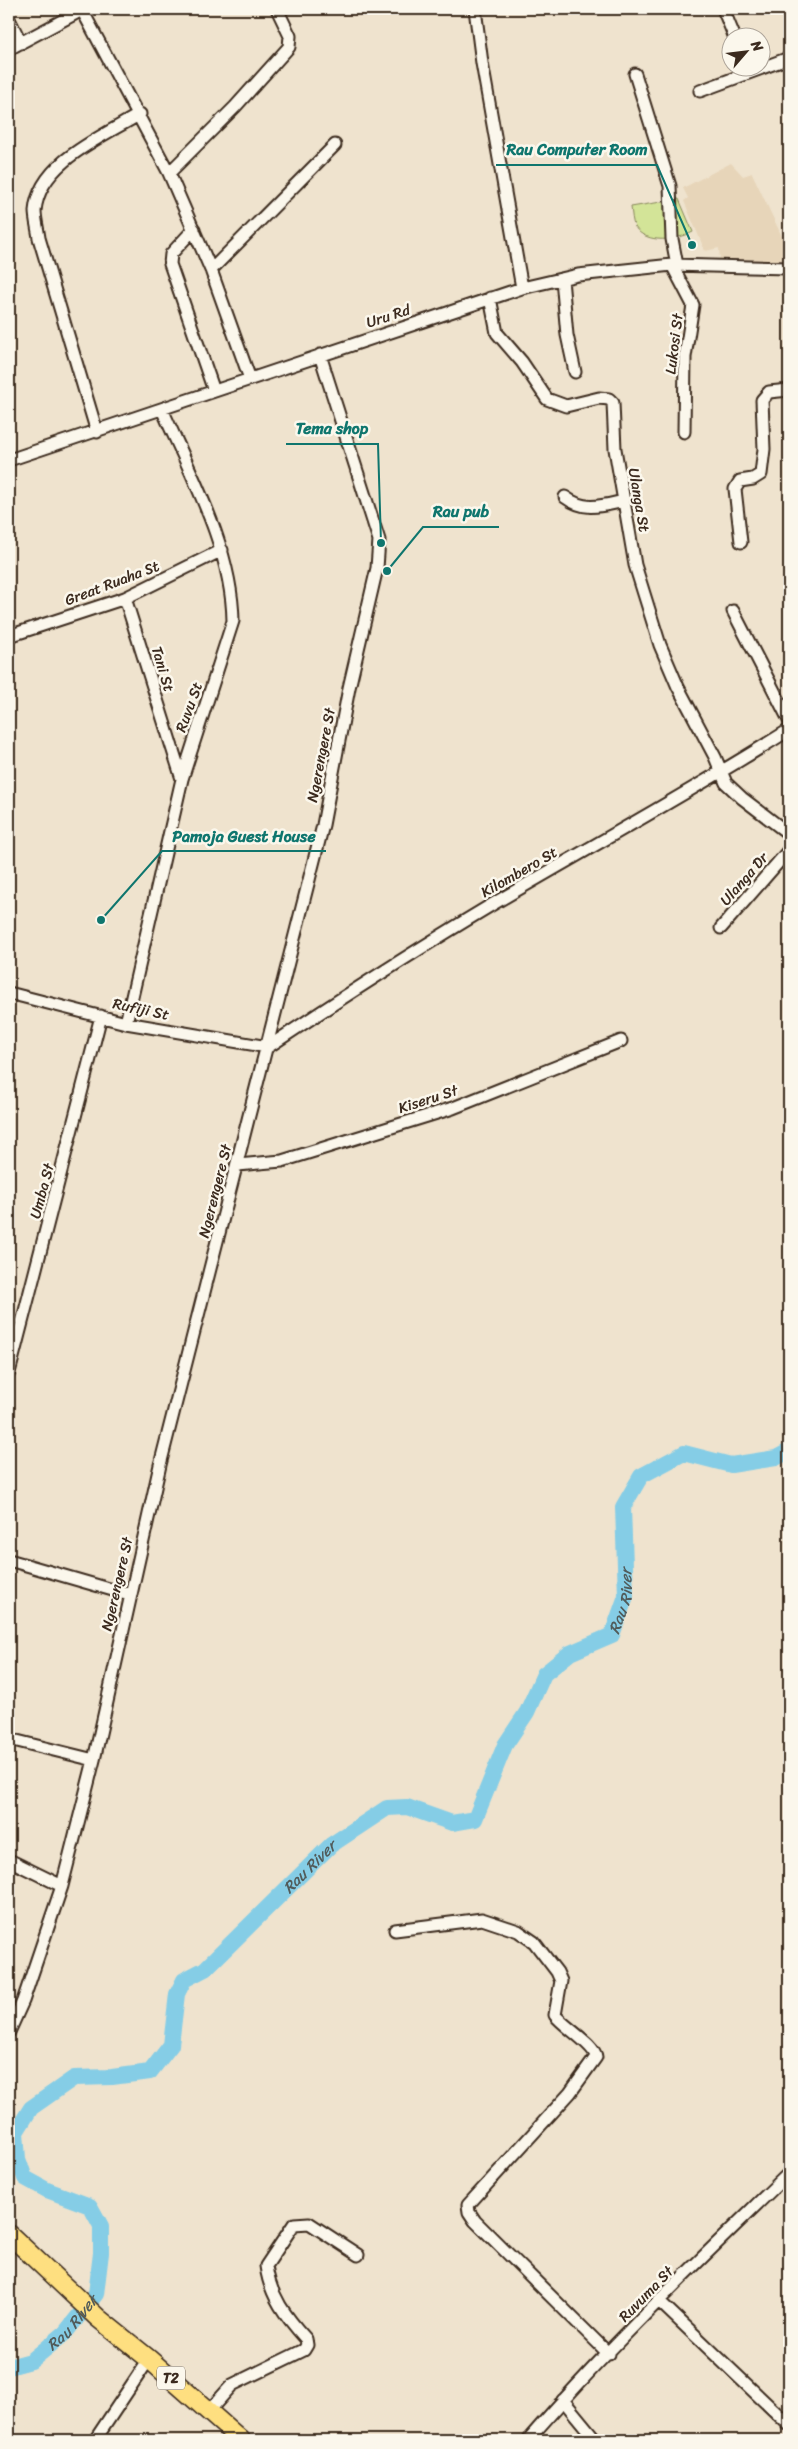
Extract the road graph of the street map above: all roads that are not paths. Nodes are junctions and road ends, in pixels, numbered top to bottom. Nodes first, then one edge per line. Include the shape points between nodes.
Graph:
1 (83, 9) edge
2 (277, 9) edge
3 (475, 9) edge
4 (723, 9) edge
5 (9, 19) edge
6 (731, 28) edge
7 (21, 44) junction
8 (9, 49) edge
9 (789, 58) edge
10 (770, 64) edge
11 (635, 74) dead end
12 (730, 78) edge
13 (700, 91) dead end
14 (140, 114) junction
15 (335, 145) dead end
16 (169, 173) junction
17 (194, 229) junction
18 (675, 265) junction
19 (789, 268) edge
20 (211, 270) junction
21 (562, 279) junction
22 (522, 288) junction
23 (490, 298) junction
24 (320, 355) junction
25 (575, 372) dead end
26 (250, 378) junction
27 (789, 390) edge
28 (214, 391) junction
29 (162, 409) junction
30 (97, 432) junction
31 (684, 432) dead end
32 (9, 460) edge
33 (565, 497) dead end
34 (624, 501) junction
35 (741, 542) dead end
36 (222, 550) junction
37 (125, 598) junction
38 (733, 611) dead end
39 (9, 636) edge
40 (789, 720) edge
41 (789, 730) edge
42 (722, 773) junction
43 (182, 779) junction
44 (789, 834) edge
45 (789, 850) edge
46 (721, 928) dead end
47 (9, 994) edge
48 (101, 1016) junction
49 (126, 1023) junction
50 (621, 1041) dead end
51 (268, 1048) junction
52 (238, 1165) junction
53 (9, 1373) edge
54 (9, 1560) edge
55 (130, 1595) junction
56 (9, 1739) edge
57 (94, 1760) junction
58 (9, 1860) edge
59 (62, 1886) junction
60 (395, 1930) dead end
61 (9, 2032) edge
62 (789, 2173) edge
63 (9, 2234) edge
64 (358, 2255) dead end
65 (659, 2301) junction
66 (609, 2354) junction
67 (149, 2359) junction
68 (563, 2400) junction
69 (209, 2411) junction
70 (789, 2425) edge
71 (95, 2440) edge
72 (241, 2440) edge
73 (528, 2440) edge
74 (596, 2440) edge

1 - 7 street
1 - 14 street
2 - 16 street via 290,36 289,47
3 - 22 street
4 - 6 street
5 - 7 street
7 - 8 street
9 - 10 street
11 - 18 street, Lukosi St via 670,186
12 - 13 street
14 - 16 street
14 - 30 street via 58,166 47,178 35,212 39,238
15 - 20 street
16 - 17 street
17 - 20 street
17 - 28 street via 171,254 170,264
18 - 19 street, Uru Rd
18 - 21 street, Uru Rd
18 - 31 street, Lukosi St via 693,305 685,357
20 - 26 street
21 - 22 street, Uru Rd
21 - 25 street via 566,328
22 - 23 street, Uru Rd
23 - 24 street, Uru Rd
23 - 34 street, Ulanga St via 497,333 547,398 566,406 599,398 613,403 614,442
24 - 26 street, Uru Rd
24 - 51 street, Ngerengere St via 379,540 377,568 349,688 323,825
26 - 28 street, Uru Rd
27 - 35 street via 769,392 762,400 762,474 740,481 735,489
28 - 29 street, Uru Rd
29 - 30 street, Uru Rd
29 - 36 street, Ruvu St
30 - 32 street, Uru Rd
33 - 34 street via 586,508
34 - 42 street, Ulanga St via 635,565 651,620 678,687
36 - 37 street, Great Ruaha St
36 - 43 street, Ruvu St via 232,595 233,620
37 - 39 street, Great Ruaha St
37 - 43 street, Tani St
38 - 40 street
41 - 42 street, Kilombero St
42 - 44 street via 732,790
42 - 51 street, Kilombero St via 488,908
43 - 49 street, Ruvu St
45 - 46 street, Ulanga Dr
47 - 48 street, Rufiji St
48 - 49 street, Rufiji St
48 - 53 street, Umba St
49 - 51 street, Rufiji St
50 - 52 street, Kiseru St via 453,1108 282,1161
51 - 52 street, Ngerengere St
52 - 55 street, Ngerengere St via 160,1464
54 - 55 street
55 - 57 street, Ngerengere St
56 - 57 street
57 - 59 street, Ngerengere St
58 - 59 street
59 - 61 street, Ngerengere St via 23,2001
60 - 66 street via 482,1919 518,1931 534,1942 557,1972 561,1982 555,2015 593,2048 596,2057 570,2093 468,2205 474,2221
62 - 65 street, Ruvuma St
63 - 67 highway, T2 via 98,2318
64 - 69 street via 309,2223 294,2224 266,2266 268,2283 278,2305 306,2339 307,2345 304,2350 232,2385
65 - 66 street, Ruvuma St
65 - 70 street
66 - 68 street, Ruvuma St
67 - 69 highway, T2
67 - 71 street
68 - 73 street, Ruvuma St
68 - 74 street
69 - 72 highway, T2

